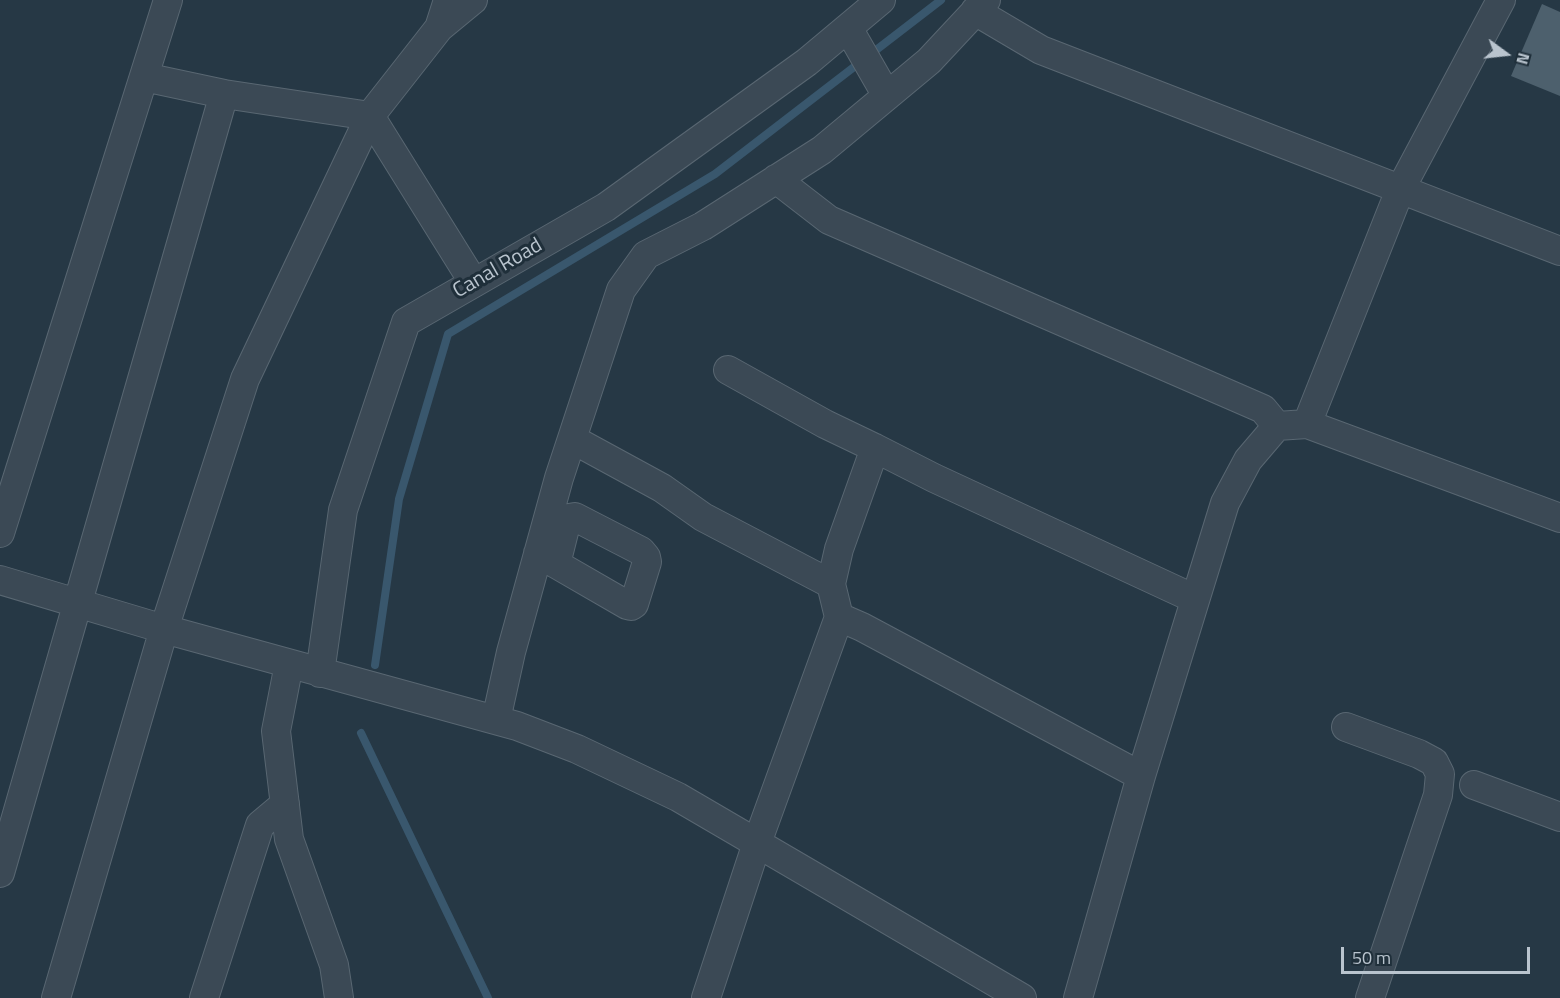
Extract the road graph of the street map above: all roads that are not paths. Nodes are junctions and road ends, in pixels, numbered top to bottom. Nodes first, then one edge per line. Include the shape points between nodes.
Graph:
1 (168, 0) edge
2 (448, 0) edge
3 (473, 0) edge
4 (881, 0) edge
5 (1500, 0) edge
6 (980, 6) edge
7 (439, 28) junction
8 (848, 28) junction
9 (144, 78) junction
10 (224, 94) junction
11 (887, 96) junction
12 (370, 116) junction
13 (776, 179) junction
14 (1400, 190) junction
15 (1560, 251) edge
16 (474, 283) junction
17 (728, 370) dead end
18 (1307, 424) junction
19 (1277, 426) junction
20 (572, 439) junction
21 (875, 448) junction
22 (1560, 518) edge
23 (0, 533) edge
24 (0, 580) edge
25 (831, 584) junction
26 (1195, 599) junction
27 (78, 603) junction
28 (839, 617) junction
29 (164, 629) junction
30 (289, 664) junction
31 (320, 673) junction
32 (496, 720) junction
33 (1346, 727) dead end
34 (1141, 776) junction
35 (1474, 785) dead end
36 (285, 804) junction
37 (1560, 817) edge
38 (757, 843) junction
39 (0, 873) edge
40 (56, 998) edge
41 (204, 998) edge
42 (339, 998) edge
43 (706, 998) edge
44 (1022, 998) edge
45 (1078, 998) edge
46 (1370, 998) edge

1 - 9 street
2 - 7 street
3 - 7 street
4 - 8 street, Canal Road
5 - 14 street
6 - 11 street via 929,61
6 - 14 street via 1041,50
7 - 12 street
8 - 11 street
8 - 16 street, Canal Road via 606,207
9 - 10 street
9 - 23 street
10 - 12 street
10 - 27 street
11 - 13 street via 822,150
12 - 16 street
12 - 29 street via 245,379
13 - 19 street via 829,220 1263,409
13 - 20 street via 703,226 646,255 621,290
14 - 15 street
14 - 18 street
16 - 31 street, Canal Road via 406,322 343,510
17 - 21 street
18 - 19 street
18 - 22 street
19 - 26 street via 1248,460 1225,503
20 - 25 street via 662,488 703,517
20 - 32 street via 547,559 511,652
21 - 25 street via 839,549
21 - 26 street
24 - 27 street
25 - 28 street
26 - 34 street
27 - 29 street
27 - 39 street
28 - 34 street
28 - 38 street
29 - 30 street
29 - 40 street
30 - 31 street
30 - 36 street via 276,730
31 - 32 street
32 - 38 street via 577,749 638,777
33 - 46 street via 1419,754 1434,762 1440,774 1438,795
34 - 45 street
35 - 37 street
36 - 41 street via 260,825
36 - 42 street via 289,839 334,965
38 - 43 street
38 - 44 street

